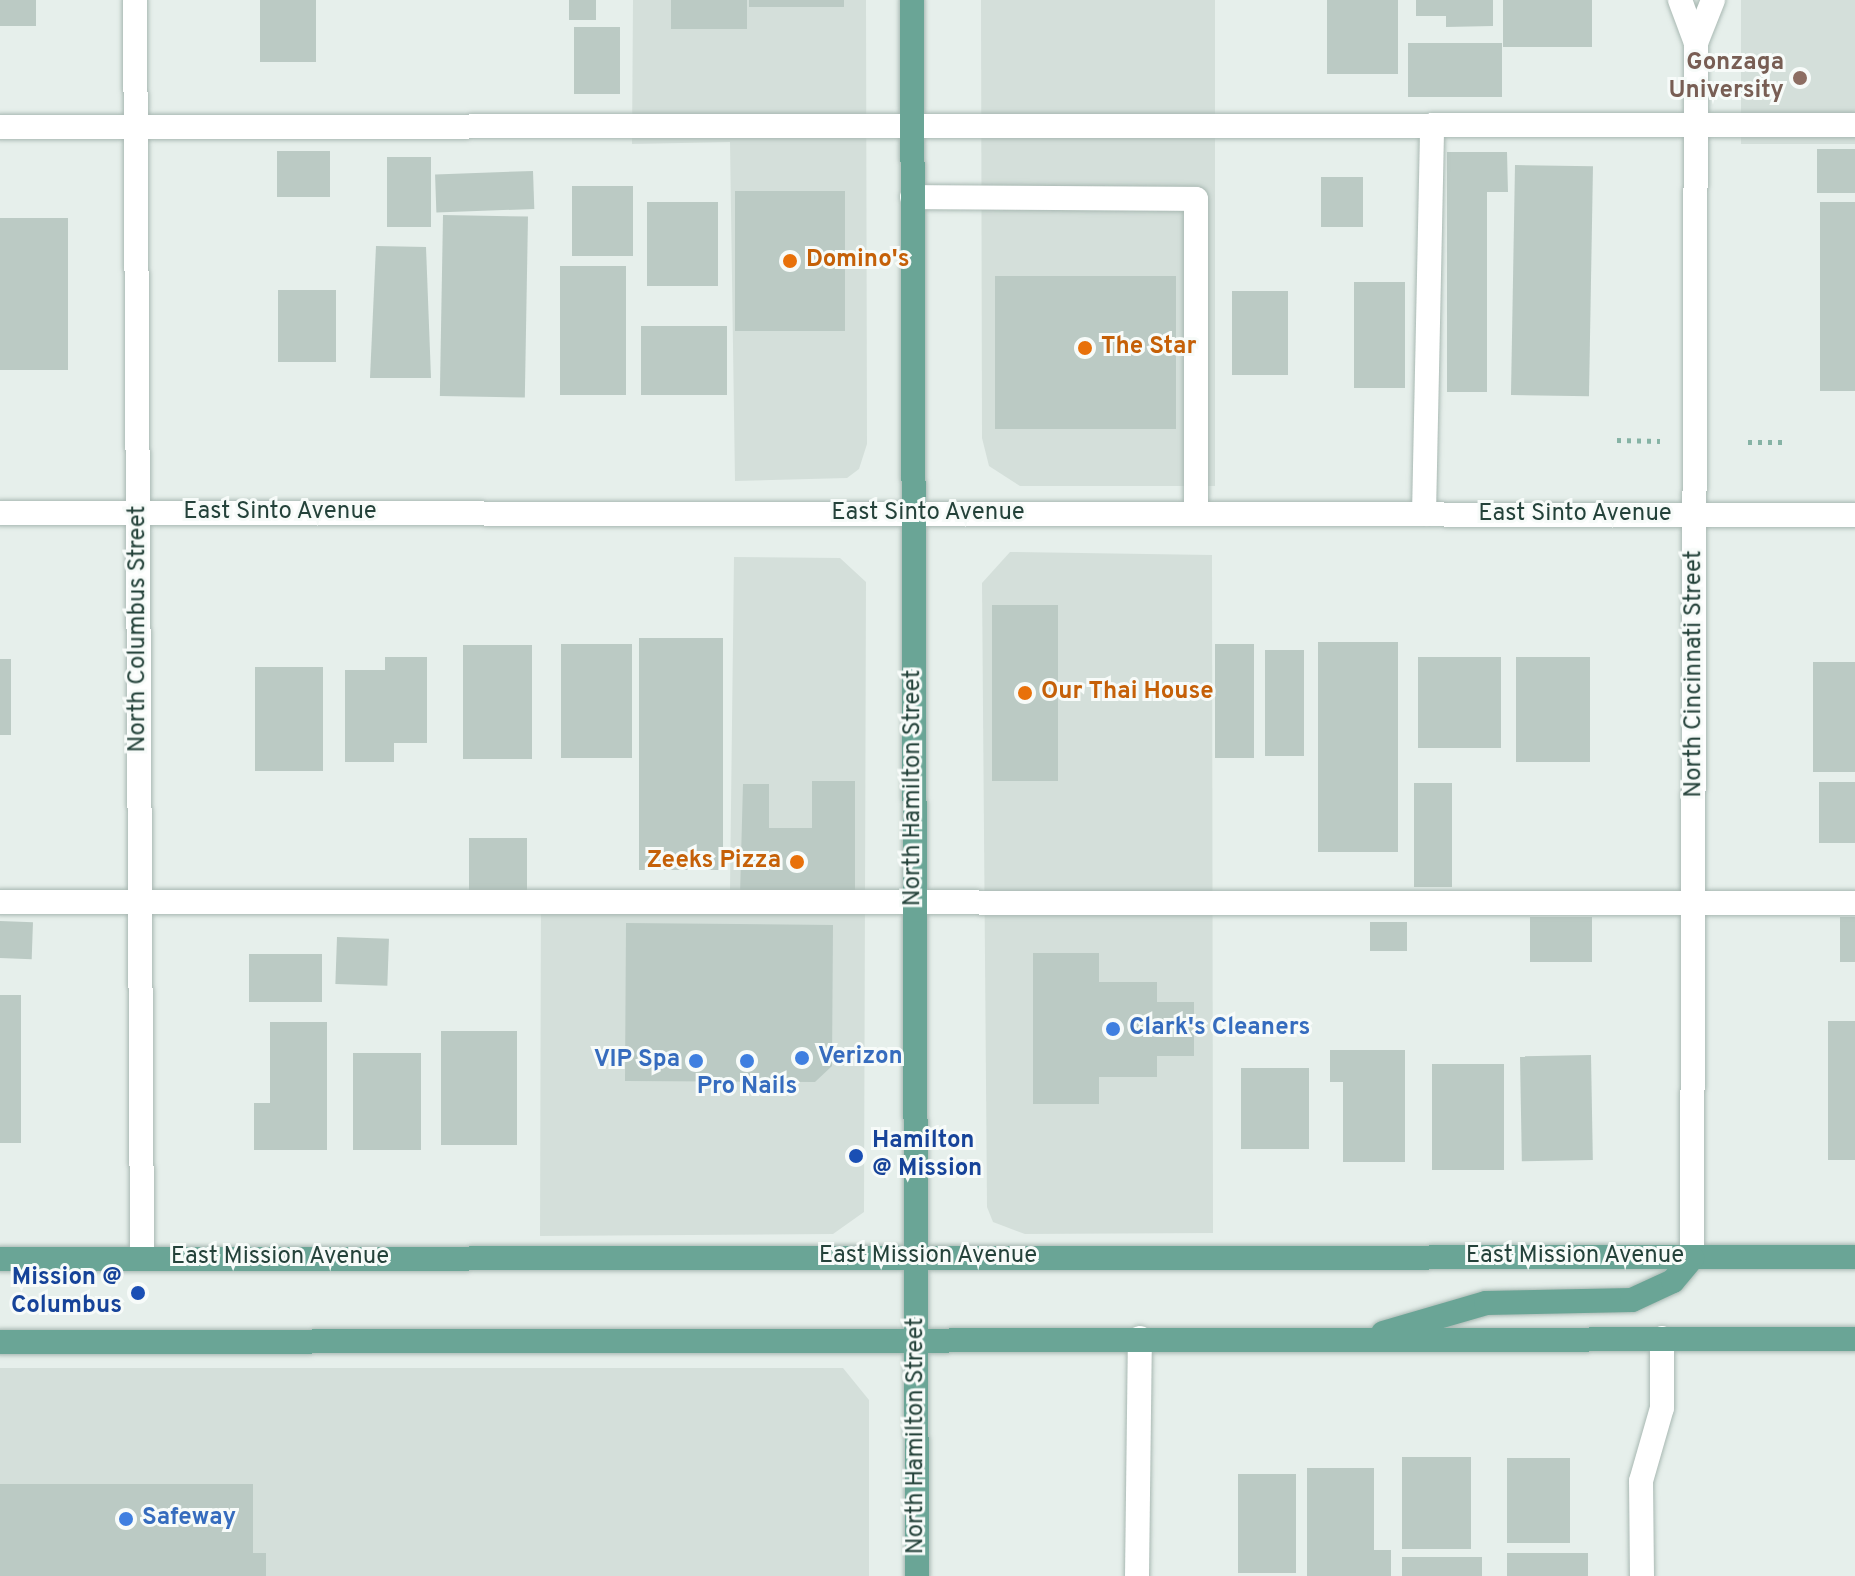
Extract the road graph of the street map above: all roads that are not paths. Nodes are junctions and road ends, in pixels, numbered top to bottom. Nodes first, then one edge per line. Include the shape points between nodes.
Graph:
1 (135, 0) edge
2 (912, 0) edge
3 (1680, 0) edge
4 (1713, 0) edge
5 (1696, 43) junction
6 (1432, 125) junction
7 (1696, 125) junction
8 (1855, 125) edge
9 (0, 127) edge
10 (136, 127) junction
11 (912, 127) junction
12 (912, 197) junction
13 (0, 513) edge
14 (139, 513) junction
15 (913, 514) junction
16 (1196, 514) junction
17 (1424, 514) junction
18 (1855, 515) edge
19 (1694, 516) junction
20 (914, 899) junction
21 (0, 902) edge
22 (139, 902) junction
23 (1695, 902) junction
24 (1855, 903) edge
25 (916, 1256) junction
26 (1855, 1257) edge
27 (1692, 1258) junction
28 (0, 1259) edge
29 (142, 1259) junction
30 (916, 1338) junction
31 (1140, 1338) junction
32 (1369, 1338) junction
33 (1662, 1338) junction
34 (1855, 1339) edge
35 (0, 1342) edge
36 (917, 1576) edge
37 (1137, 1576) edge
38 (1642, 1576) edge

1 - 10 street, North Columbus Street
2 - 11 main road, North Hamilton Street
3 - 5 street, North Cincinnati Street
4 - 5 street, North Cincinnati Street
5 - 7 street, North Cincinnati Street
6 - 7 street
6 - 11 street
6 - 17 street
7 - 8 street
7 - 19 street, North Cincinnati Street
9 - 10 street
10 - 11 street
10 - 14 street, North Columbus Street
11 - 12 main road, North Hamilton Street
12 - 15 main road, North Hamilton Street
12 - 16 street via 1196,199
13 - 14 street, East Sinto Avenue
14 - 15 street, East Sinto Avenue
14 - 22 street, North Columbus Street
15 - 16 street, East Sinto Avenue
15 - 20 main road, North Hamilton Street
16 - 17 street, East Sinto Avenue
17 - 19 street, East Sinto Avenue
18 - 19 street, East Sinto Avenue
19 - 23 street, North Cincinnati Street
20 - 22 street
20 - 23 street
20 - 25 main road, North Hamilton Street
21 - 22 street
22 - 29 street, North Columbus Street
23 - 24 street
23 - 27 street, North Cincinnati Street
25 - 27 main road, East Mission Avenue
25 - 29 main road, East Mission Avenue
25 - 30 main road, North Hamilton Street
26 - 27 main road, East Mission Avenue
27 - 32 main road via 1673,1281 1632,1300 1486,1303
28 - 29 main road, East Mission Avenue
30 - 31 main road
30 - 35 main road
30 - 36 main road, North Hamilton Street
31 - 32 main road
31 - 37 street
32 - 33 main road
33 - 34 main road
33 - 38 street via 1662,1408 1641,1481

